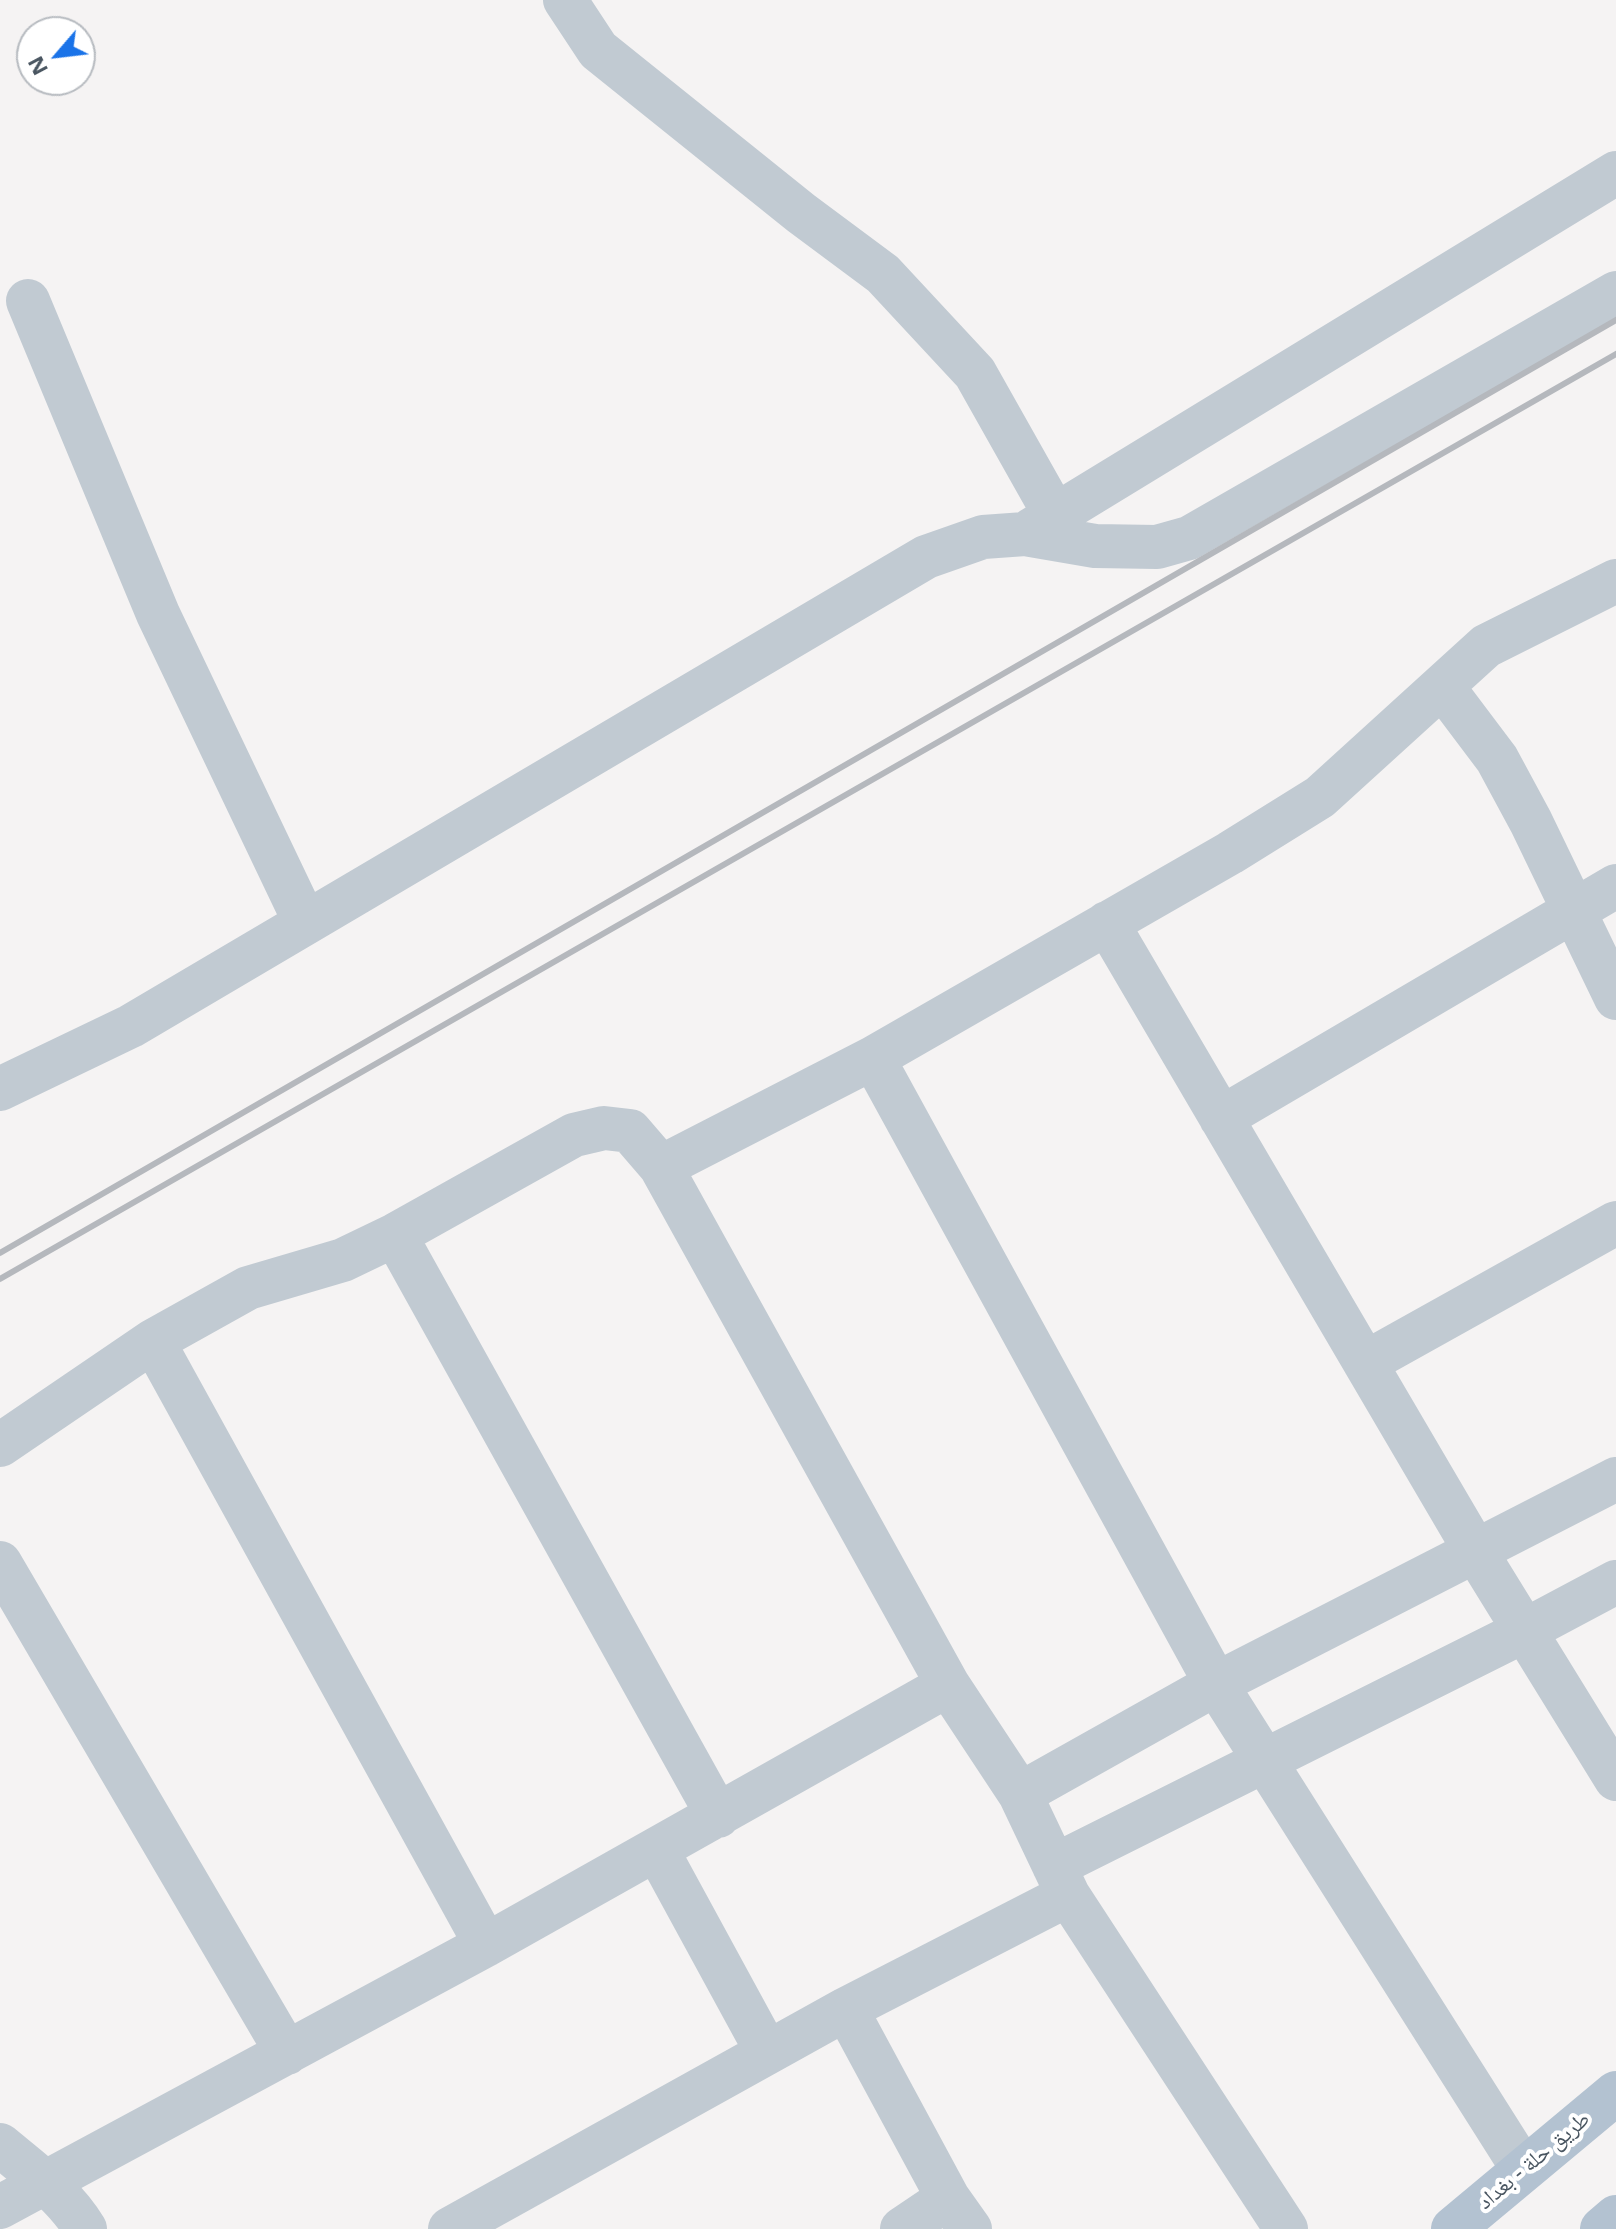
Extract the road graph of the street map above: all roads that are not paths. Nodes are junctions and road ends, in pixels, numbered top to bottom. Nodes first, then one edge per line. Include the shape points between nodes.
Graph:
1 (565, 0) edge
2 (1616, 173) edge
3 (1616, 293) edge
4 (28, 301) dead end
5 (1040, 525) junction
6 (1616, 581) edge
7 (1442, 686) junction
8 (1616, 886) edge
9 (1574, 912) junction
10 (305, 922) junction
11 (1107, 923) junction
12 (1616, 998) edge
13 (873, 1058) junction
14 (0, 1089) edge
15 (1221, 1118) junction
16 (661, 1167) junction
17 (1616, 1223) edge
18 (395, 1235) junction
19 (153, 1341) junction
20 (1365, 1363) junction
21 (0, 1445) edge
22 (1616, 1479) edge
23 (1476, 1552) junction
24 (0, 1563) edge
25 (1616, 1582) edge
26 (1524, 1631) junction
27 (1216, 1684) junction
28 (948, 1685) junction
29 (1265, 1761) junction
30 (1616, 1779) edge
31 (1020, 1794) junction
32 (718, 1816) junction
33 (657, 1850) junction
34 (1061, 1880) junction
35 (486, 1945) junction
36 (846, 2009) junction
37 (767, 2052) junction
38 (287, 2053) junction
39 (1616, 2093) edge
40 (0, 2145) edge
41 (1523, 2169) junction
42 (46, 2183) junction
43 (3, 2210) edge
44 (959, 2214) edge
45 (1616, 2217) edge
46 (85, 2229) edge
47 (450, 2229) edge
48 (902, 2229) edge
49 (1286, 2229) edge
50 (1453, 2229) edge
51 (1602, 2229) edge

1 - 5 street via 598,50 883,274 975,373
2 - 5 street
3 - 5 street via 1189,538 1157,547 1095,546
4 - 10 street via 158,614
5 - 10 street via 926,557
6 - 7 street via 1486,646
7 - 9 street via 1497,759
7 - 11 street via 1320,797
8 - 9 street
9 - 12 street
9 - 15 street
10 - 14 street via 131,1026
11 - 13 street
11 - 15 street
13 - 16 street
13 - 27 street
15 - 20 street
16 - 18 street via 630,1131 604,1128 574,1135
16 - 28 street
17 - 20 street
18 - 19 street via 343,1260 248,1288
18 - 32 street
19 - 21 street
19 - 35 street
20 - 23 street
22 - 23 street
23 - 26 street
23 - 27 street
24 - 38 street
25 - 26 street
26 - 29 street
26 - 30 street
27 - 29 street
27 - 31 street
28 - 31 street
28 - 32 street
29 - 34 street
29 - 41 street
31 - 34 street
32 - 33 street
33 - 35 street
33 - 37 street
34 - 36 street
34 - 49 street
35 - 38 street
36 - 37 street
36 - 44 street
37 - 47 street
38 - 42 street
39 - 41 main road, طريق حلة - بغداد
40 - 42 street
41 - 50 main road, طريق حلة - بغداد
42 - 43 street
42 - 46 street
44 - 48 street
45 - 51 main road

